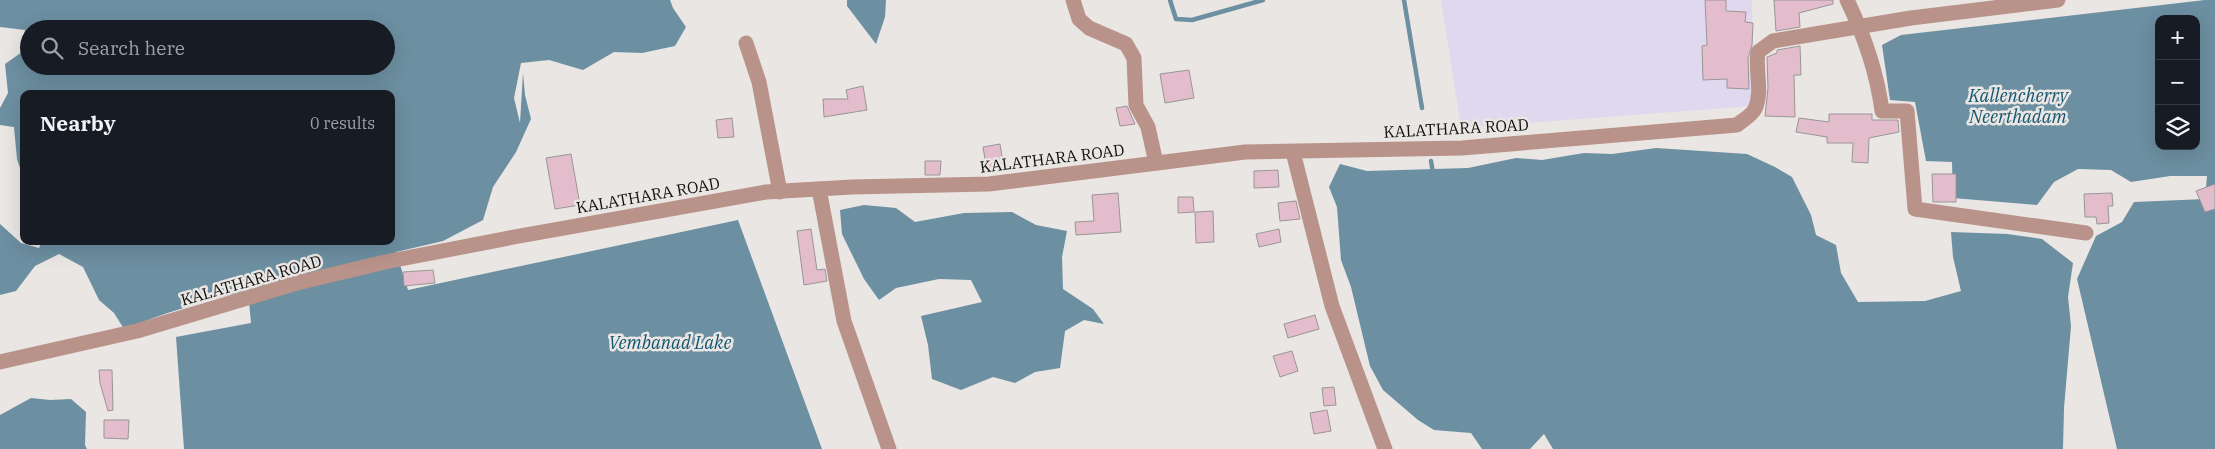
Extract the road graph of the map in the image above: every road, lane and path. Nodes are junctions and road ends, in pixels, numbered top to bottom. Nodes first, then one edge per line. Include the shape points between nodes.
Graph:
1 (1073, 0) edge
2 (1847, 0) edge
3 (2058, 0) edge
4 (1860, 26) junction
5 (746, 43) dead end
6 (1293, 152) junction
7 (1156, 164) junction
8 (819, 189) junction
9 (780, 192) junction
10 (2086, 233) dead end
11 (0, 362) edge
12 (889, 449) edge
13 (1385, 449) edge

1 - 7 street via 1079,19 1089,28 1126,44 1134,58 1136,105 1148,127
2 - 4 street
3 - 4 street, KALATHARA ROAD
4 - 6 street, KALATHARA ROAD via 1773,40 1764,47 1758,52 1756,64 1759,94 1755,109 1737,125 1462,148
4 - 10 street via 1882,112 1907,112 1915,209
5 - 9 street via 759,82
6 - 7 street, KALATHARA ROAD via 1245,152
6 - 13 street via 1332,306
7 - 8 street, KALATHARA ROAD via 989,184
8 - 9 street, KALATHARA ROAD
8 - 12 street via 844,321
9 - 11 street, KALATHARA ROAD via 385,262 297,283 137,331

